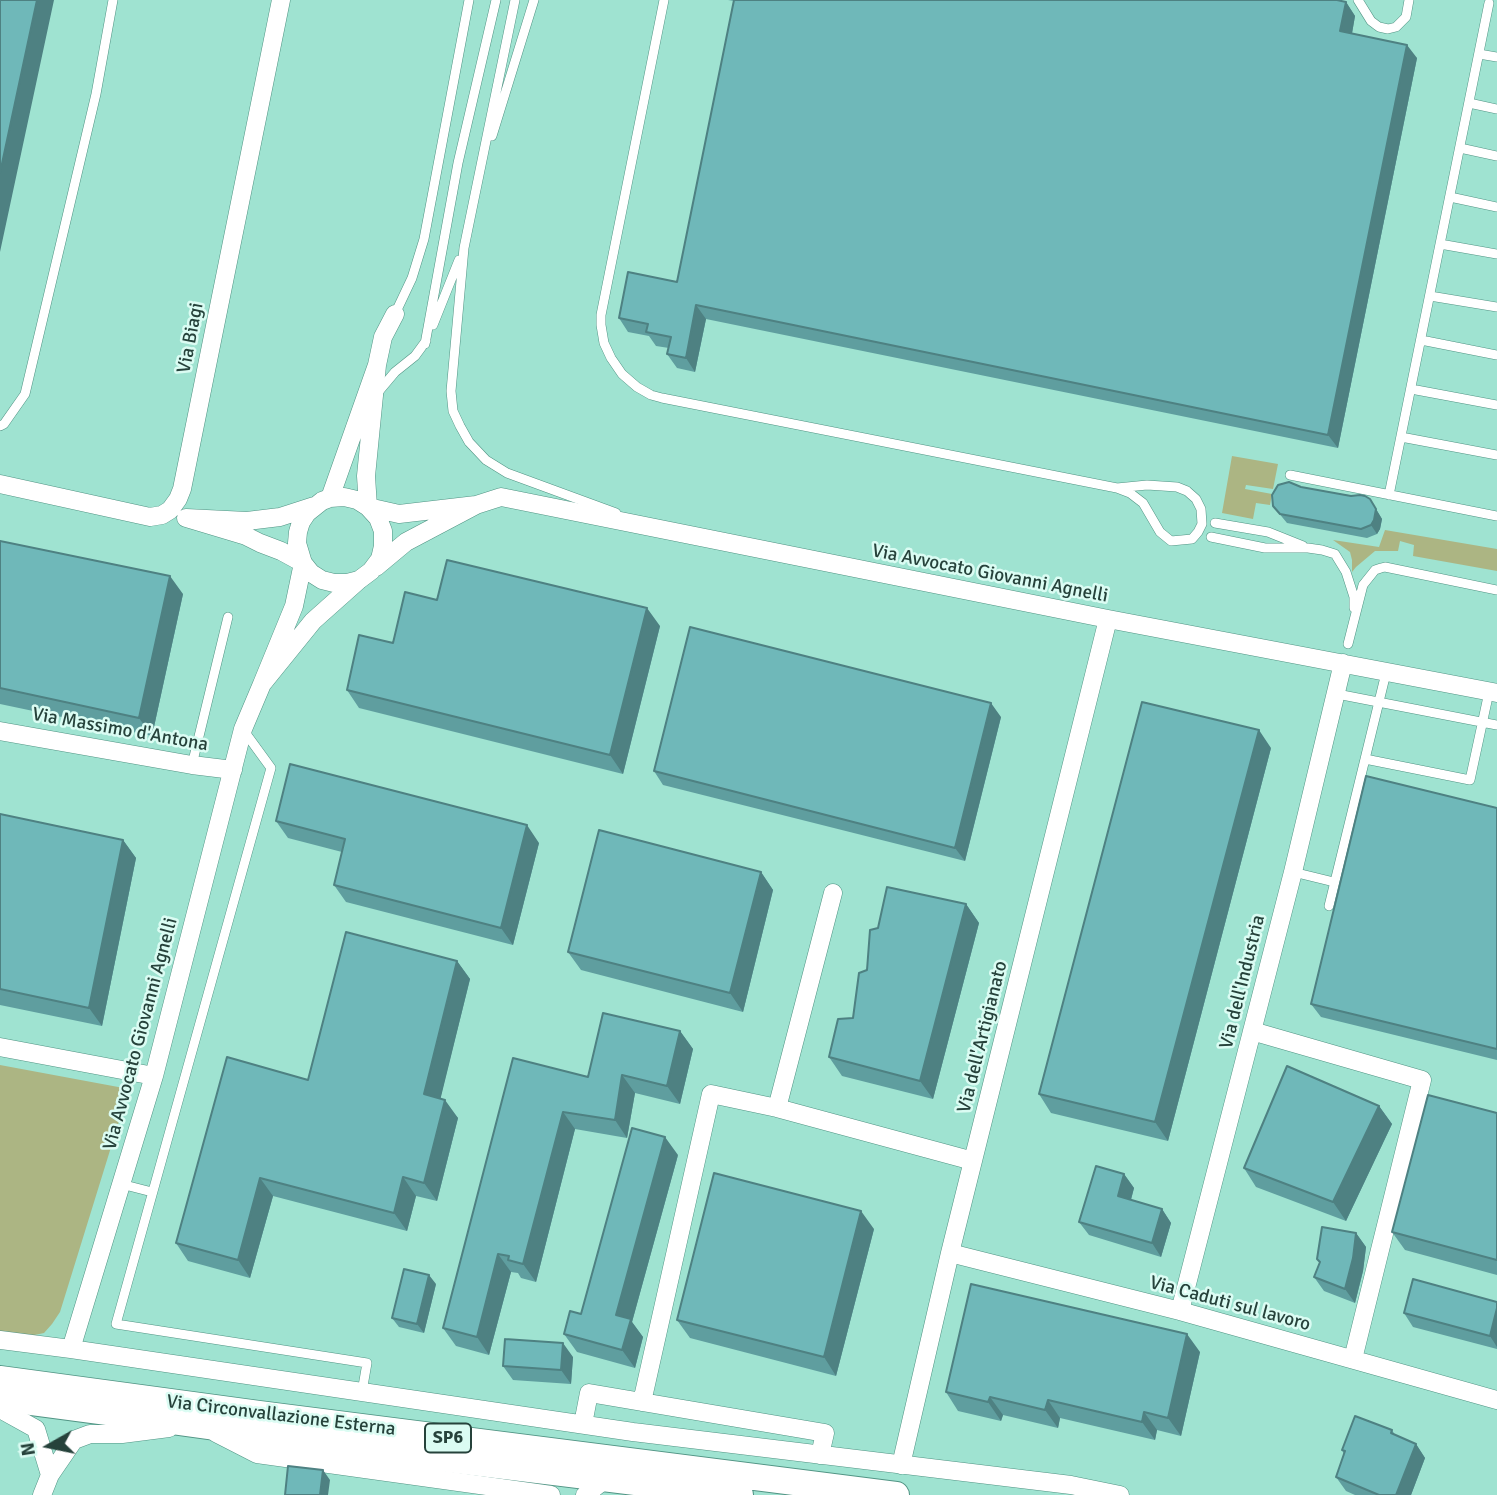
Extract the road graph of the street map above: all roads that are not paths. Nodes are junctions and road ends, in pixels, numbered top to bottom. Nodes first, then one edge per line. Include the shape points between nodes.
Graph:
1 (113, 0) edge
2 (281, 0) edge
3 (469, 0) edge
4 (496, 0) edge
5 (515, 0) edge
6 (534, 0) edge
7 (664, 0) edge
8 (1357, 0) edge
9 (1409, 0) edge
10 (1491, 3) edge
11 (1479, 54) junction
12 (1497, 57) edge
13 (1469, 103) junction
14 (1497, 108) edge
15 (1460, 148) junction
16 (1497, 156) edge
17 (478, 181) junction
18 (1450, 197) junction
19 (1497, 207) edge
20 (1440, 244) junction
21 (464, 248) junction
22 (1497, 254) edge
23 (1430, 296) junction
24 (1497, 307) edge
25 (395, 314) joint
26 (1421, 340) junction
27 (425, 344) junction
28 (1497, 355) edge
29 (377, 365) junction
30 (1411, 389) junction
31 (1497, 405) edge
32 (372, 415) junction
33 (0, 426) edge
34 (1401, 437) junction
35 (1497, 455) edge
36 (1290, 475) dead end
37 (0, 484) edge
38 (1117, 488) junction
39 (1389, 495) junction
40 (322, 502) junction
41 (476, 505) junction
42 (368, 507) junction
43 (162, 515) junction
44 (1497, 516) edge
45 (188, 519) junction
46 (1215, 523) dead end
47 (662, 530) junction
48 (1211, 537) dead end
49 (1308, 548) junction
50 (303, 563) junction
51 (365, 575) junction
52 (1497, 590) edge
53 (228, 617) dead end
54 (1108, 619) junction
55 (1352, 626) junction
56 (1348, 644) dead end
57 (1343, 663) junction
58 (1386, 673) junction
59 (262, 684) junction
60 (1493, 693) edge
61 (1336, 694) junction
62 (1379, 702) junction
63 (1482, 722) junction
64 (1497, 725) edge
65 (243, 729) junction
66 (0, 731) edge
67 (1365, 759) junction
68 (192, 765) junction
69 (233, 770) junction
70 (1293, 872) junction
71 (1334, 882) junction
72 (833, 893) dead end
73 (1329, 906) dead end
74 (1252, 1031) junction
75 (0, 1047) edge
76 (154, 1076) junction
77 (777, 1108) junction
78 (974, 1161) junction
79 (121, 1184) junction
80 (152, 1192) junction
81 (950, 1253) junction
82 (1180, 1311) junction
83 (0, 1340) edge
84 (71, 1349) junction
85 (1353, 1359) junction
86 (0, 1379) edge
87 (362, 1392) junction
88 (0, 1398) edge
89 (1497, 1399) edge
90 (642, 1402) junction
91 (0, 1409) edge
92 (198, 1424) junction
93 (583, 1424) junction
94 (820, 1455) junction
95 (901, 1465) junction
96 (50, 1475) junction
97 (607, 1478) junction
98 (42, 1495) edge
99 (551, 1495) edge
100 (585, 1495) edge
101 (740, 1495) edge
102 (896, 1495) edge
103 (1120, 1495) edge

1 - 33 lane via 96,94 25,394
2 - 43 street, Via Biagi via 182,489
3 - 25 lane via 424,239
4 - 27 lane via 458,163
5 - 17 lane
6 - 17 lane
7 - 38 lane via 601,315 604,342 622,374 662,398
8 - 9 lane via 1371,21 1388,29 1406,17
10 - 11 lane
11 - 12 lane
11 - 13 lane
13 - 14 lane
13 - 15 lane
15 - 16 lane
15 - 18 lane
17 - 21 lane
18 - 19 lane
18 - 20 lane
20 - 22 lane
20 - 23 lane
21 - 27 lane
21 - 47 lane via 450,391 453,411 469,442 507,473
23 - 24 lane
23 - 26 lane
25 - 29 street via 383,337
26 - 28 lane
26 - 30 lane
27 - 32 lane via 379,391
29 - 32 street
29 - 40 street
30 - 31 lane
30 - 34 lane
32 - 42 street
34 - 35 lane
34 - 39 lane
36 - 39 lane
37 - 43 street via 150,517
38 - 38 lane via 1143,503 1160,532 1171,541 1192,539 1202,524 1201,509 1187,491 1147,485
39 - 44 lane
40 - 42 street via 344,497
40 - 45 street via 280,517
40 - 50 street via 307,513 298,532
41 - 42 street via 399,514
41 - 47 street, Via Avvocato Giovanni Agnelli via 500,497
41 - 51 street via 405,542
42 - 51 street via 383,531 383,546 380,559
43 - 45 street
45 - 50 street via 246,536
46 - 49 lane via 1268,532
47 - 54 street, Via Avvocato Giovanni Agnelli
48 - 49 lane via 1265,548
49 - 55 lane via 1335,554 1346,572 1354,597
50 - 51 street via 311,573 334,583
50 - 59 street, Via Avvocato Giovanni Agnelli via 294,606
51 - 59 street via 313,621
52 - 55 lane via 1385,567 1375,570 1363,585
53 - 68 lane
54 - 57 street, Via Avvocato Giovanni Agnelli
54 - 78 street, Via dell'Artigianato
55 - 56 lane
57 - 58 street, Via Avvocato Giovanni Agnelli
57 - 61 street, Via dell'Industria
58 - 60 street, Via Avvocato Giovanni Agnelli
58 - 62 lane
59 - 65 street, Via Avvocato Giovanni Agnelli
60 - 63 lane
61 - 62 lane
61 - 70 street, Via dell'Industria
62 - 63 lane
62 - 67 lane
63 - 64 lane
63 - 67 lane via 1470,780
65 - 69 street, Via Avvocato Giovanni Agnelli
65 - 80 lane via 271,768
66 - 68 street, Via Massimo d'Antona
67 - 71 lane
68 - 69 street, Via Massimo d'Antona
69 - 76 street, Via Avvocato Giovanni Agnelli
70 - 71 lane
70 - 74 street, Via dell'Industria
71 - 73 lane
72 - 77 street
74 - 82 street, Via dell'Industria
74 - 85 street via 1422,1080
75 - 76 street
76 - 79 street, Via Avvocato Giovanni Agnelli
77 - 78 street
77 - 90 street via 711,1094
78 - 81 street, Via dell'Artigianato
79 - 80 lane
79 - 84 street, Via Avvocato Giovanni Agnelli
80 - 87 lane via 116,1324 367,1363
81 - 82 street, Via Caduti sul lavoro
81 - 95 street, Via dell'Artigianato
82 - 85 street, Via Caduti sul lavoro
83 - 84 street, Via Circonvallazione Esterna
84 - 87 street, Via Circonvallazione Esterna
85 - 89 street, Via Caduti sul lavoro
86 - 102 main road, Via Circonvallazione Esterna / SP6
87 - 93 street, Via Circonvallazione Esterna
88 - 92 main road, Via Circonvallazione Esterna / SP6
90 - 93 street via 589,1393
90 - 94 street via 825,1433
91 - 96 street via 36,1429
92 - 96 street, Via Circonvallazione Esterna via 90,1434 74,1440
92 - 97 main road, Via Circonvallazione Esterna / SP6
92 - 99 street, Via Circonvallazione Esterna via 257,1454
93 - 94 street, Via Circonvallazione Esterna
94 - 95 street, Via Circonvallazione Esterna
95 - 103 street, Via Circonvallazione Esterna
96 - 98 street
97 - 100 street
97 - 101 main road, Via Circonvallazione Esterna / SP6

